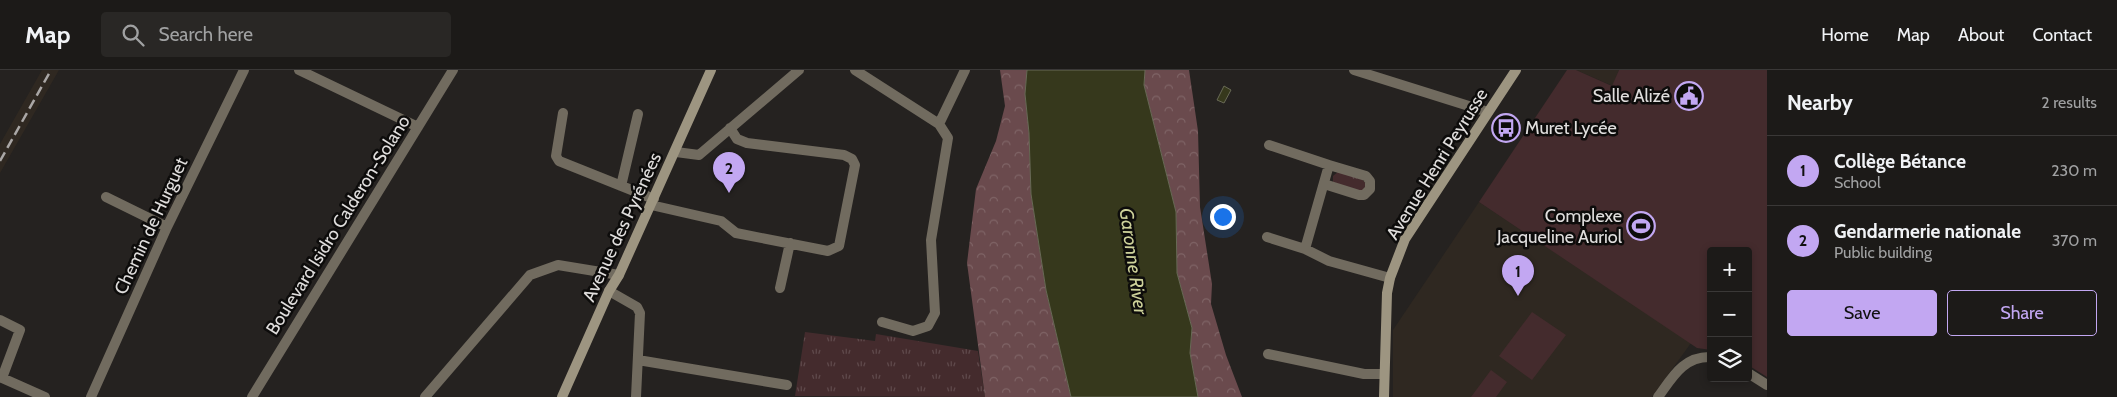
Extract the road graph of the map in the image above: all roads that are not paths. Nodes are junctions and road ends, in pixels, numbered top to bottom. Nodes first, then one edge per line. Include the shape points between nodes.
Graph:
1 (244, 70) edge
2 (299, 70) edge
3 (453, 70) edge
4 (711, 70) edge
5 (799, 70) edge
6 (855, 70) edge
7 (965, 70) edge
8 (1354, 70) edge
9 (1516, 70) edge
10 (1488, 112) junction
11 (563, 113) dead end
12 (638, 114) dead end
13 (939, 124) junction
14 (418, 127) junction
15 (730, 128) junction
16 (1269, 145) dead end
17 (676, 152) junction
18 (1329, 165) junction
19 (1324, 184) junction
20 (621, 186) junction
21 (106, 197) dead end
22 (652, 202) junction
23 (167, 227) junction
24 (1267, 237) dead end
25 (790, 243) junction
26 (1305, 249) junction
27 (619, 275) junction
28 (1390, 278) junction
29 (780, 288) dead end
30 (609, 291) junction
31 (0, 320) edge
32 (882, 322) dead end
33 (1268, 354) dead end
34 (1707, 357) edge
35 (638, 360) junction
36 (1384, 374) junction
37 (1752, 376) edge
38 (1, 378) edge
39 (787, 385) dead end
40 (1767, 385) edge
41 (45, 397) edge
42 (91, 397) edge
43 (252, 397) edge
44 (425, 397) edge
45 (562, 397) edge
46 (636, 397) edge
47 (1384, 397) edge
48 (1658, 397) edge

1 - 23 street, Chemin de Hurguet
2 - 14 street
3 - 14 street, Boulevard Isidro Calderon-Solano
4 - 17 street, Avenue des Pyrénées
5 - 15 street
6 - 13 street
7 - 13 street
8 - 10 street
9 - 10 street, Avenue Henri Peyrusse
10 - 28 street, Avenue Henri Peyrusse via 1405,239
11 - 20 street via 557,159
12 - 20 street
13 - 32 street via 948,138 932,240 935,314 928,326 913,331
14 - 43 street, Boulevard Isidro Calderon-Solano
15 - 17 street via 698,154
15 - 25 street via 742,142 844,155 854,162 839,246 828,251
16 - 18 street
17 - 22 street, Avenue des Pyrénées
18 - 19 street
18 - 19 street via 1366,176 1370,180 1370,189 1358,195
19 - 26 street
20 - 22 street
21 - 23 street
22 - 25 street via 722,222 736,233
22 - 27 street, Avenue des Pyrénées
23 - 42 street, Chemin de Hurguet
24 - 26 street
25 - 29 street
26 - 28 street via 1329,261
27 - 30 street, Avenue des Pyrénées
27 - 44 street via 558,265 530,275
28 - 36 street, Avenue Henri Peyrusse
30 - 35 street via 637,307 640,313
30 - 45 street, Avenue des Pyrénées
31 - 38 street via 20,330
33 - 36 street via 1364,374
34 - 48 street via 1680,367
35 - 39 street
35 - 46 street
36 - 47 street, Avenue Henri Peyrusse
37 - 40 street
38 - 41 street

